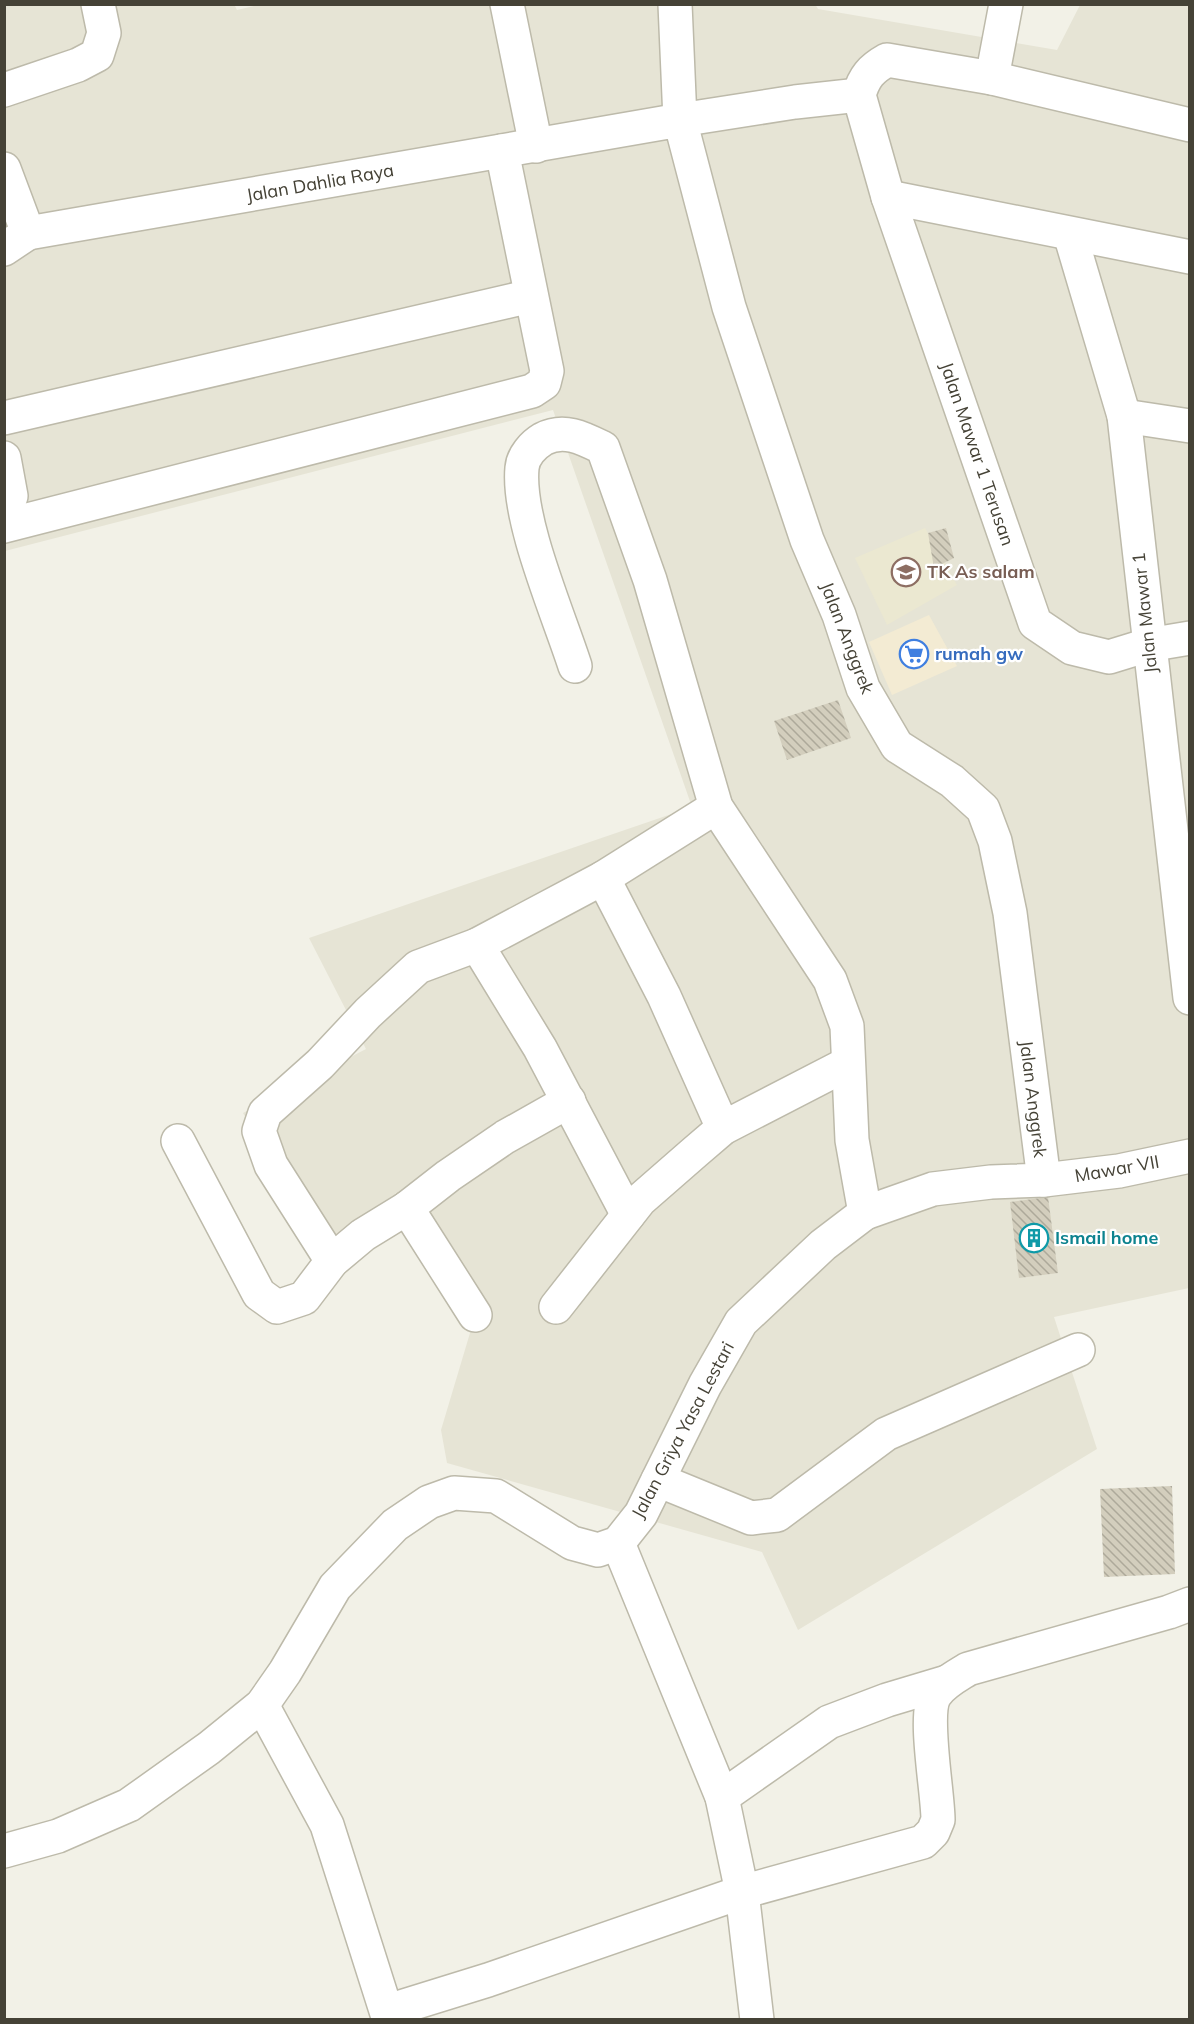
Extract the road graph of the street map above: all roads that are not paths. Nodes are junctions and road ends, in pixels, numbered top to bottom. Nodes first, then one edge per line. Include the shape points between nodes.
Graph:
1 (98, 4) edge
2 (507, 4) edge
3 (675, 4) edge
4 (1006, 4) edge
5 (992, 78) junction
6 (4, 90) edge
7 (859, 95) junction
8 (680, 120) junction
9 (1190, 125) edge
10 (536, 146) junction
11 (502, 152) junction
12 (4, 169) edge
13 (888, 197) junction
14 (1070, 234) junction
15 (16, 241) edge
16 (1190, 257) edge
17 (531, 296) junction
18 (1124, 416) junction
19 (4, 418) edge
20 (1190, 426) edge
21 (4, 458) edge
22 (4, 516) edge
23 (4, 526) edge
24 (1190, 638) edge
25 (1148, 645) junction
26 (575, 666) dead end
27 (716, 807) junction
28 (603, 878) junction
29 (477, 945) junction
30 (1190, 998) edge
31 (848, 1064) junction
32 (569, 1101) junction
33 (723, 1128) junction
34 (178, 1141) dead end
35 (1190, 1156) edge
36 (1044, 1180) junction
37 (407, 1208) junction
38 (865, 1213) junction
39 (628, 1215) junction
40 (332, 1261) junction
41 (555, 1307) dead end
42 (475, 1315) dead end
43 (1078, 1350) dead end
44 (658, 1480) junction
45 (618, 1543) junction
46 (1190, 1604) edge
47 (947, 1682) junction
48 (262, 1705) junction
49 (722, 1797) junction
50 (4, 1851) edge
51 (742, 1892) junction
52 (389, 2015) edge
53 (757, 2019) edge

1 - 6 street via 104,33 97,55
2 - 10 street
3 - 8 street, Jalan Anggrek
4 - 5 street
5 - 7 street via 887,60 864,78
5 - 9 street
7 - 8 street, Jalan Dahlia Raya
7 - 13 street, Jalan Mawar 1 Terusan
8 - 10 street, Jalan Dahlia Raya
8 - 36 street, Jalan Anggrek via 729,307 807,540 839,615 863,688 897,746 952,781 983,809 995,841 1010,913
10 - 11 street, Jalan Dahlia Raya
11 - 15 street, Jalan Dahlia Raya
11 - 17 street
12 - 15 street, Jalan Dahlia Raya
13 - 14 street
13 - 25 street, Jalan Mawar 1 Terusan via 1035,623 1072,648 1109,657
14 - 16 street
14 - 18 street, Jalan Mawar 1
17 - 19 street
17 - 23 street via 547,371 544,383 532,391
18 - 20 street
18 - 25 street, Jalan Mawar 1
21 - 22 street via 11,496
24 - 25 street, Jalan Mawar 1 Terusan
25 - 30 street, Jalan Mawar 1
26 - 27 street via 525,510 522,466 534,444 554,434 580,436 603,448 647,570
27 - 28 street
27 - 31 street via 830,980 847,1026
28 - 29 street
28 - 33 street via 664,996
29 - 32 street
29 - 40 street via 418,968 264,1113 259,1131 270,1165
31 - 33 street
31 - 38 street via 852,1140
32 - 37 street via 505,1137
32 - 39 street
33 - 39 street
34 - 40 street via 259,1294 277,1307 304,1298
35 - 36 street, Mawar VII via 1119,1171
36 - 38 street, Jalan Griya Yasa Lestari via 933,1189
37 - 40 street via 363,1235
37 - 42 street
38 - 44 street, Jalan Griya Yasa Lestari via 823,1245 741,1322
39 - 41 street
43 - 44 street via 886,1434 777,1515 751,1518
44 - 45 street, Jalan Griya Yasa Lestari via 641,1514
45 - 48 street via 598,1550 572,1543 496,1497 454,1493 429,1502 395,1525 335,1587
45 - 49 street
46 - 47 street via 968,1669
47 - 49 street via 828,1722
47 - 51 street via 934,1696 930,1725 938,1800 938,1820 933,1832 922,1842
48 - 50 street via 129,1805 58,1836
48 - 52 street via 327,1825
49 - 51 street
51 - 52 street
51 - 53 street

